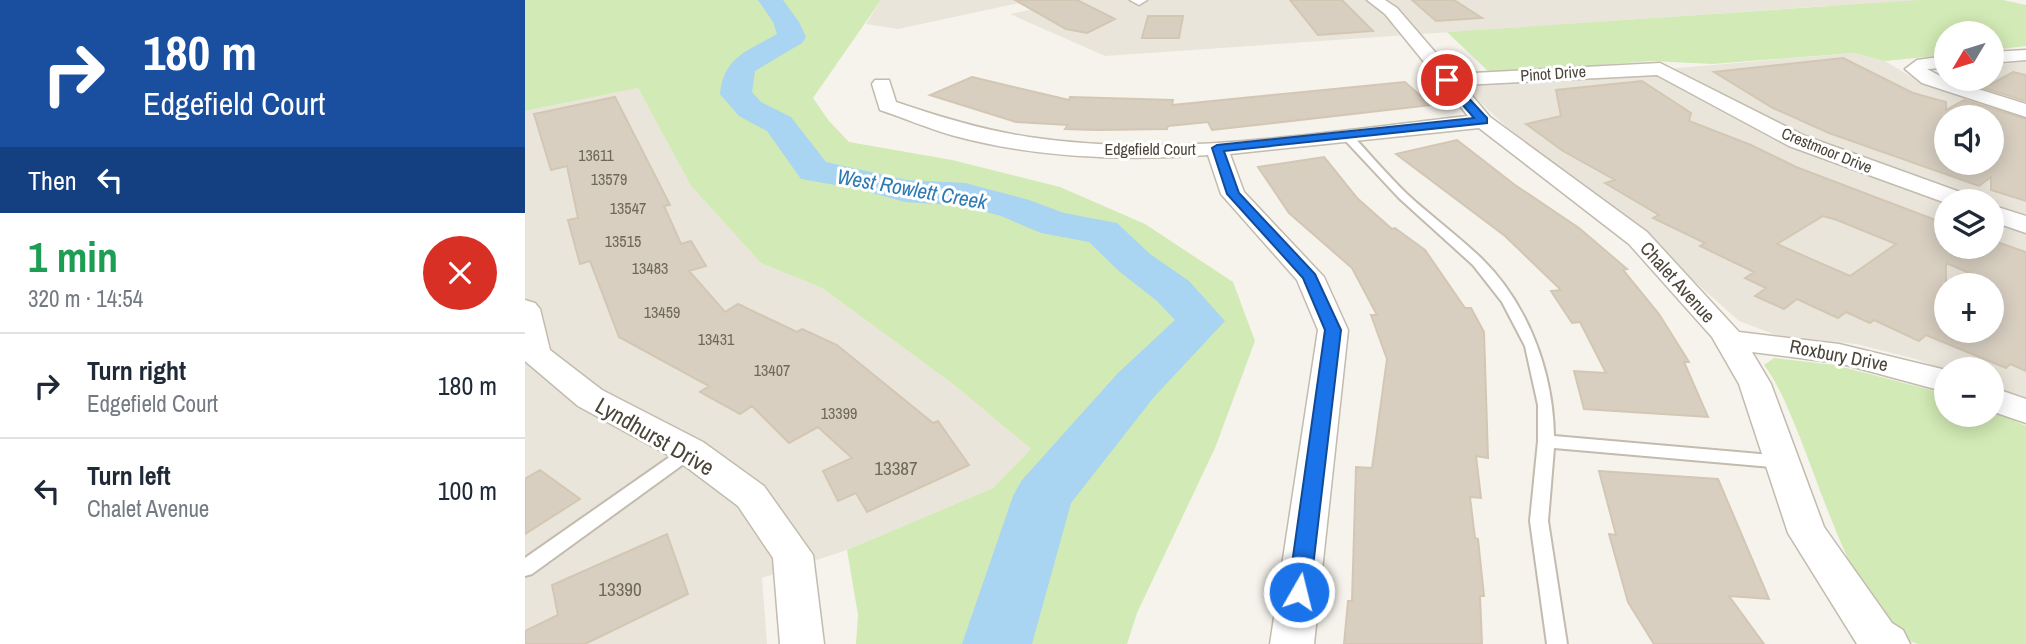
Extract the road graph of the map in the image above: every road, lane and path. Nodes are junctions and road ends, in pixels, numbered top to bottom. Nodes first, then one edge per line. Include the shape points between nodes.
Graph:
1 (1375, 0) edge
2 (2026, 55) edge
3 (2004, 57) edge
4 (1934, 63) edge
5 (1438, 69) junction
6 (1660, 69) joint
7 (1934, 81) edge
8 (882, 84) dead end
9 (1965, 91) edge
10 (2026, 111) edge
11 (1483, 121) junction
12 (1346, 135) junction
13 (1217, 148) junction
14 (1934, 191) edge
15 (2004, 217) edge
16 (2026, 225) edge
17 (525, 309) edge
18 (1730, 341) junction
19 (1934, 378) edge
20 (2004, 403) edge
21 (2026, 412) edge
22 (1546, 441) junction
23 (690, 451) junction
24 (1782, 462) junction
25 (525, 568) edge
26 (1884, 642) edge
27 (802, 644) edge
28 (1292, 644) edge
29 (1557, 644) edge

1 - 5 street, Chalet Avenue via 1391,11
2 - 3 street
4 - 7 street via 1914,69
5 - 6 street, Pinot Drive
5 - 11 street, Chalet Avenue
6 - 14 street, Crestmoor Drive via 1797,141
8 - 13 street, Edgefield Court via 887,107 991,138 1090,150
9 - 10 street
11 - 12 street, Edgefield Court
11 - 18 street, Chalet Avenue via 1638,238
12 - 13 street, Edgefield Court
12 - 22 lane via 1403,196 1478,262 1508,301 1532,346 1546,405
13 - 28 street via 1233,194 1310,277 1333,330
15 - 16 street
17 - 23 street, Lyndhurst Drive via 536,354 590,398
18 - 19 street, Roxbury Drive via 1842,353
18 - 24 street, Chalet Avenue via 1755,384
20 - 21 street
22 - 24 lane
22 - 29 lane via 1539,521
23 - 25 lane
23 - 27 street, Lyndhurst Drive via 751,496 793,555
24 - 26 street, Chalet Avenue via 1807,534

